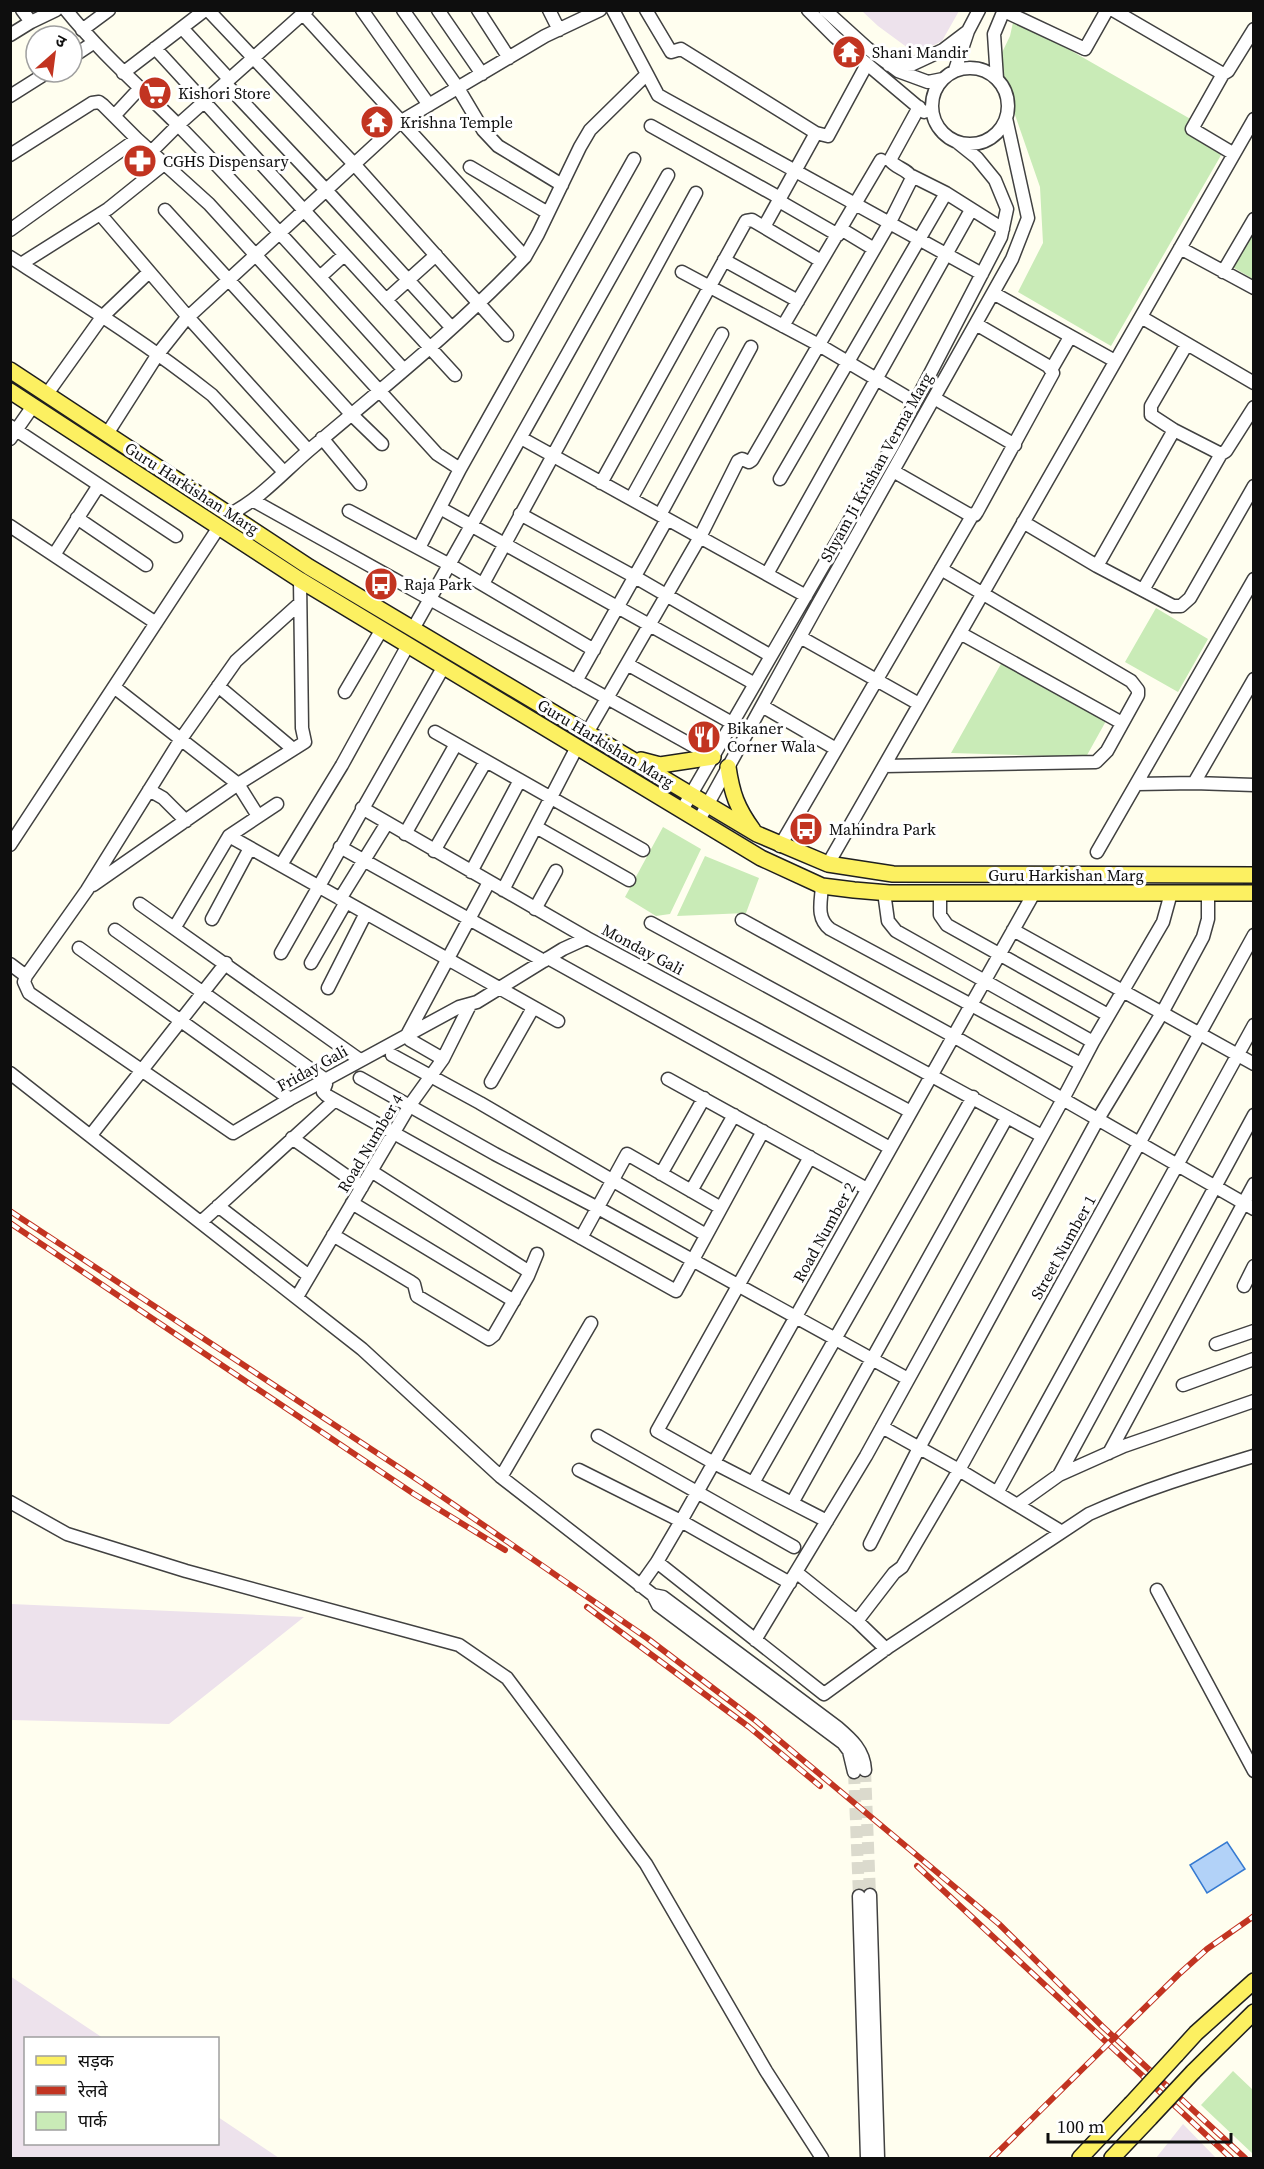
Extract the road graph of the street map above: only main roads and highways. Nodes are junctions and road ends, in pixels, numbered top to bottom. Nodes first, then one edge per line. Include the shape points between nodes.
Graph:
1 (10, 370) edge
2 (10, 391) edge
3 (215, 505) junction
4 (232, 516) junction
5 (217, 526) junction
6 (626, 757) junction
7 (713, 757) road end
8 (728, 767) road end
9 (757, 834) junction
10 (1254, 875) edge
11 (1254, 893) edge
12 (1254, 1981) edge
13 (1254, 2012) edge
14 (1080, 2158) edge
15 (1112, 2158) edge

1 - 3 main road, Guru Harkishan Marg
2 - 5 main road, Guru Harkishan Marg
3 - 4 main road, Guru Harkishan Marg
3 - 5 main road
4 - 5 main road
4 - 6 main road, Guru Harkishan Marg via 309,567
5 - 11 main road, Guru Harkishan Marg via 767,861 822,886 940,893
6 - 7 main road via 660,765
6 - 9 main road, Guru Harkishan Marg
8 - 9 main road via 732,793
9 - 10 main road, Guru Harkishan Marg via 828,864 892,874
12 - 14 main road, bridge via 1196,2033
13 - 15 main road, bridge

